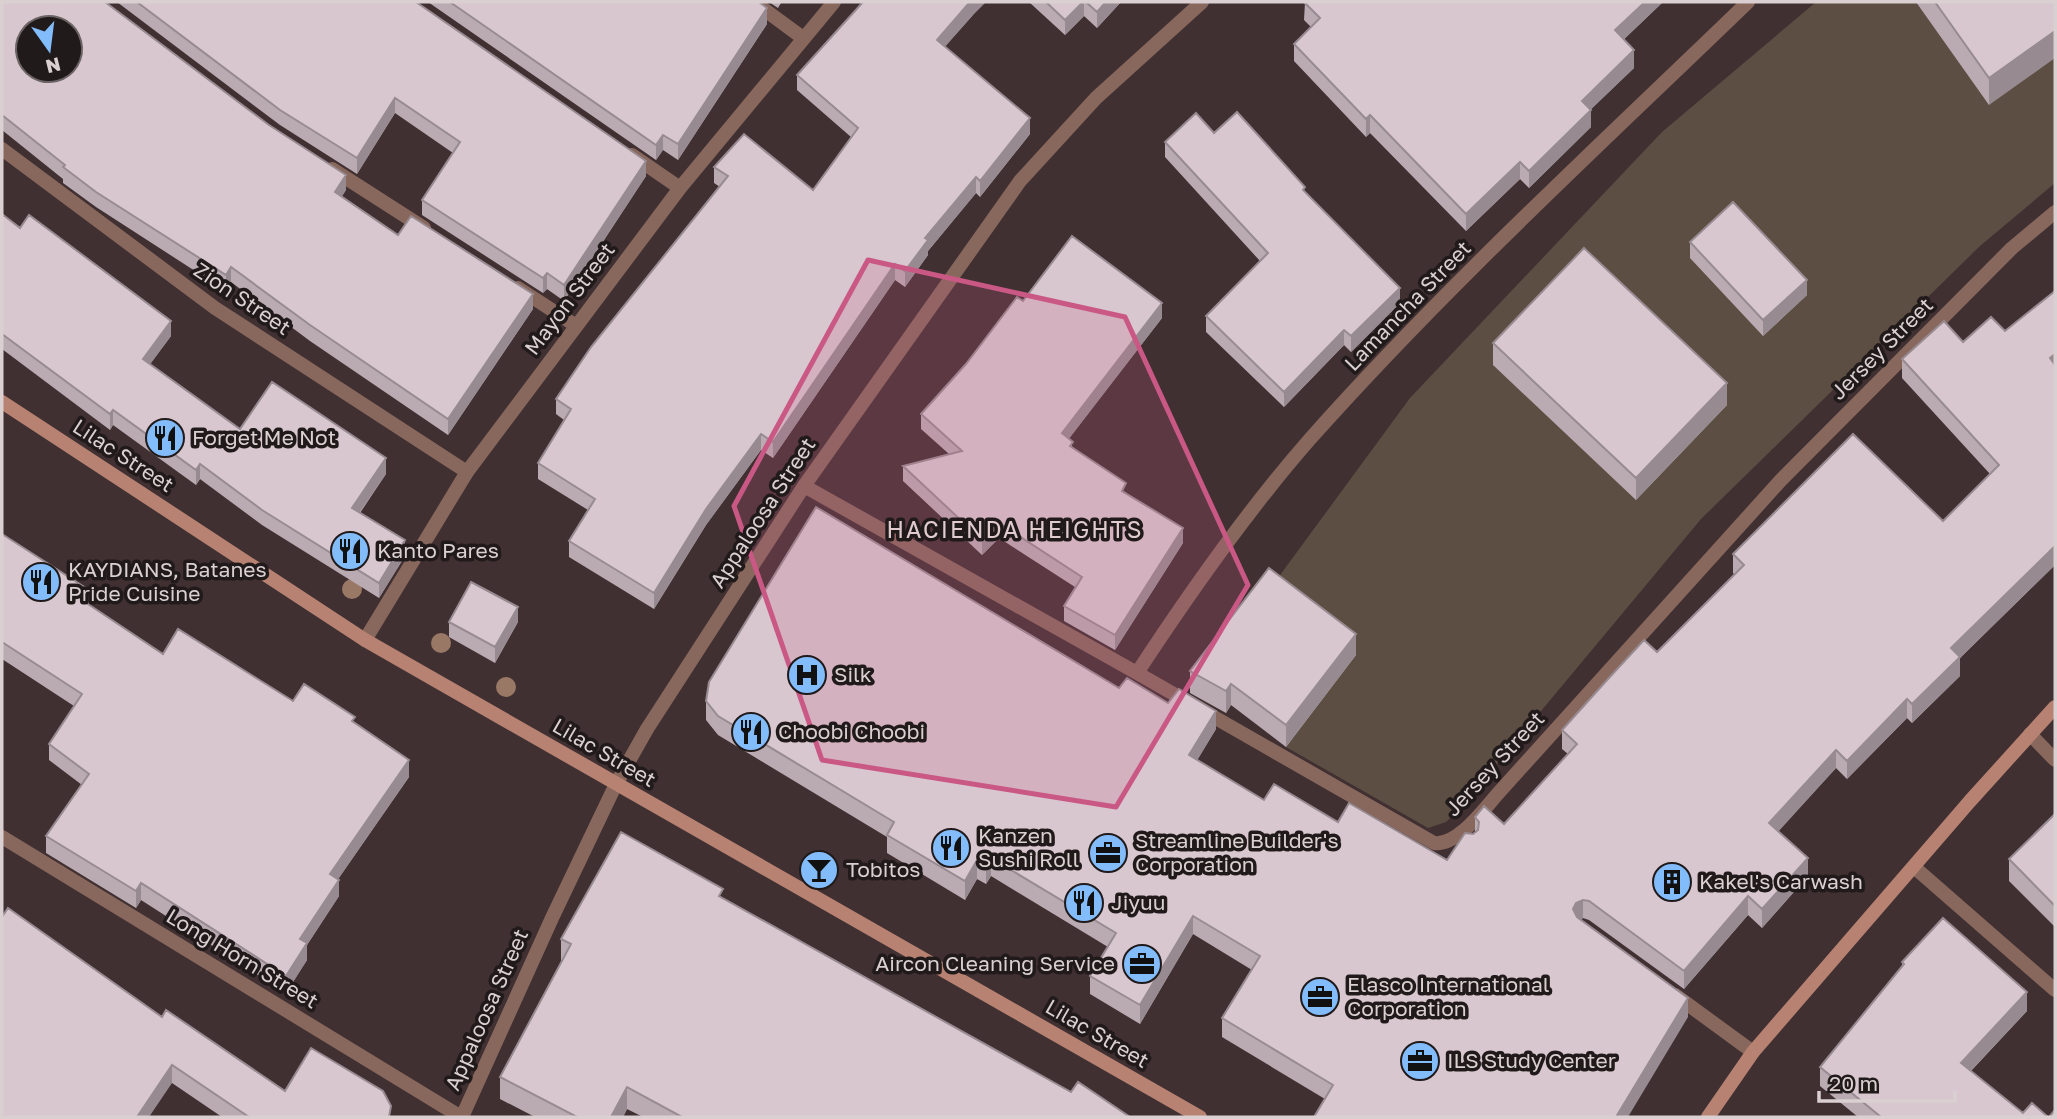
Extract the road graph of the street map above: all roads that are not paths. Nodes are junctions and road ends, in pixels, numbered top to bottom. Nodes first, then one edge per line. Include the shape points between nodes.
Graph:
1 (754, 2) edge
2 (834, 2) edge
3 (1202, 2) edge
4 (1748, 2) edge
5 (803, 38) junction
6 (2, 149) edge
7 (624, 149) edge
8 (321, 162) edge
9 (680, 188) junction
10 (2055, 212) edge
11 (437, 236) edge
12 (506, 281) edge
13 (575, 325) junction
14 (2, 402) edge
15 (467, 472) junction
16 (804, 486) junction
17 (365, 640) junction
18 (1137, 673) junction
19 (2055, 707) edge
20 (2030, 734) junction
21 (2055, 760) edge
22 (616, 785) junction
23 (2, 837) edge
24 (1913, 867) junction
25 (1660, 984) edge
26 (2055, 990) edge
27 (1753, 1052) junction
28 (461, 1117) edge
29 (1200, 1117) edge
30 (1708, 1117) edge

1 - 5 street
2 - 5 street, Mayon Street
3 - 16 street, Appaloosa Street via 1096,98 1020,181
4 - 18 street, Lamancha Street via 1495,246 1309,440 1194,586
5 - 9 street, Mayon Street
6 - 15 street, Zion Street via 215,308
7 - 9 street
8 - 11 street
9 - 13 street, Mayon Street
10 - 18 street, Jersey Street via 2012,248 1781,480 1464,840 1434,843
12 - 13 street
13 - 15 street, Mayon Street
14 - 17 main road, Lilac Street
15 - 17 street, Mayon Street
16 - 18 street, Jersey Street
16 - 22 street, Appaloosa Street via 647,729
17 - 22 main road, Lilac Street
19 - 20 main road
20 - 21 street
20 - 24 main road
22 - 28 street, Appaloosa Street
22 - 29 main road, Lilac Street
23 - 28 street, Long Horn Street
24 - 26 street
24 - 27 main road
25 - 27 street
27 - 30 main road

